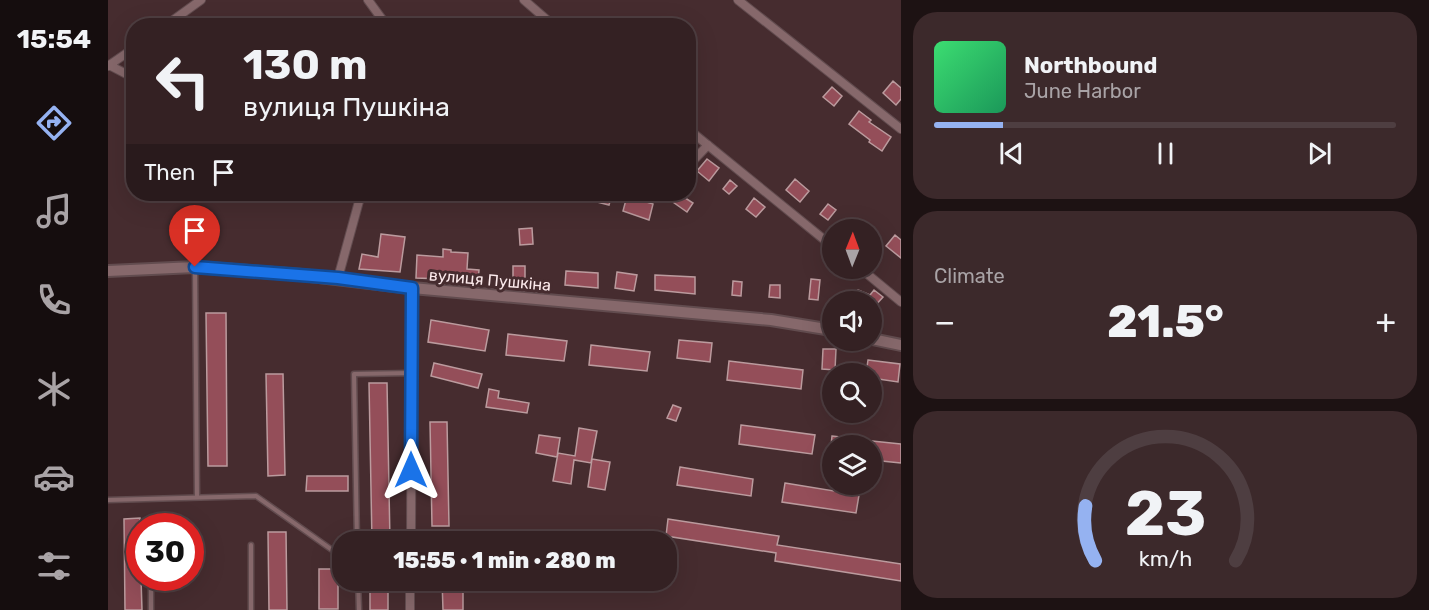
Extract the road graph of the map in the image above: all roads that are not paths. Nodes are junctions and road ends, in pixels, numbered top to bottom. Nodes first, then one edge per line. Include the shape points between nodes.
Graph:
1 (201, 0) edge
2 (368, 0) edge
3 (524, 0) edge
4 (738, 0) edge
5 (176, 18) edge
6 (381, 18) edge
7 (545, 18) edge
8 (126, 53) edge
9 (109, 65) edge
10 (126, 74) edge
11 (901, 129) edge
12 (696, 135) edge
13 (708, 145) junction
14 (696, 158) edge
15 (359, 201) edge
16 (822, 238) edge
17 (195, 267) junction
18 (108, 271) edge
19 (338, 278) junction
20 (873, 279) edge
21 (412, 288) junction
22 (901, 302) edge
23 (822, 328) edge
24 (882, 341) edge
25 (901, 345) edge
26 (412, 373) junction
27 (197, 497) junction
28 (108, 500) edge
29 (357, 531) edge
30 (411, 531) edge
31 (250, 545) dead end
32 (332, 550) edge
33 (151, 591) edge
34 (358, 591) edge
35 (410, 591) edge
36 (151, 610) edge
37 (251, 610) edge
38 (359, 610) edge
39 (410, 610) edge

1 - 5 street
2 - 6 street
3 - 7 street
4 - 11 street
8 - 9 street
9 - 10 street
12 - 13 street
13 - 14 street
13 - 16 street
15 - 19 street
17 - 18 street, вулиця Пушкіна
17 - 19 street, вулиця Пушкіна
17 - 27 lane
19 - 21 street, вулиця Пушкіна
20 - 22 street
21 - 23 street, вулиця Пушкіна via 771,320
21 - 26 street
24 - 25 street
26 - 29 lane via 354,374
26 - 30 street
27 - 28 lane
27 - 32 lane via 256,496
31 - 37 lane
33 - 36 lane
34 - 38 lane
35 - 39 street

